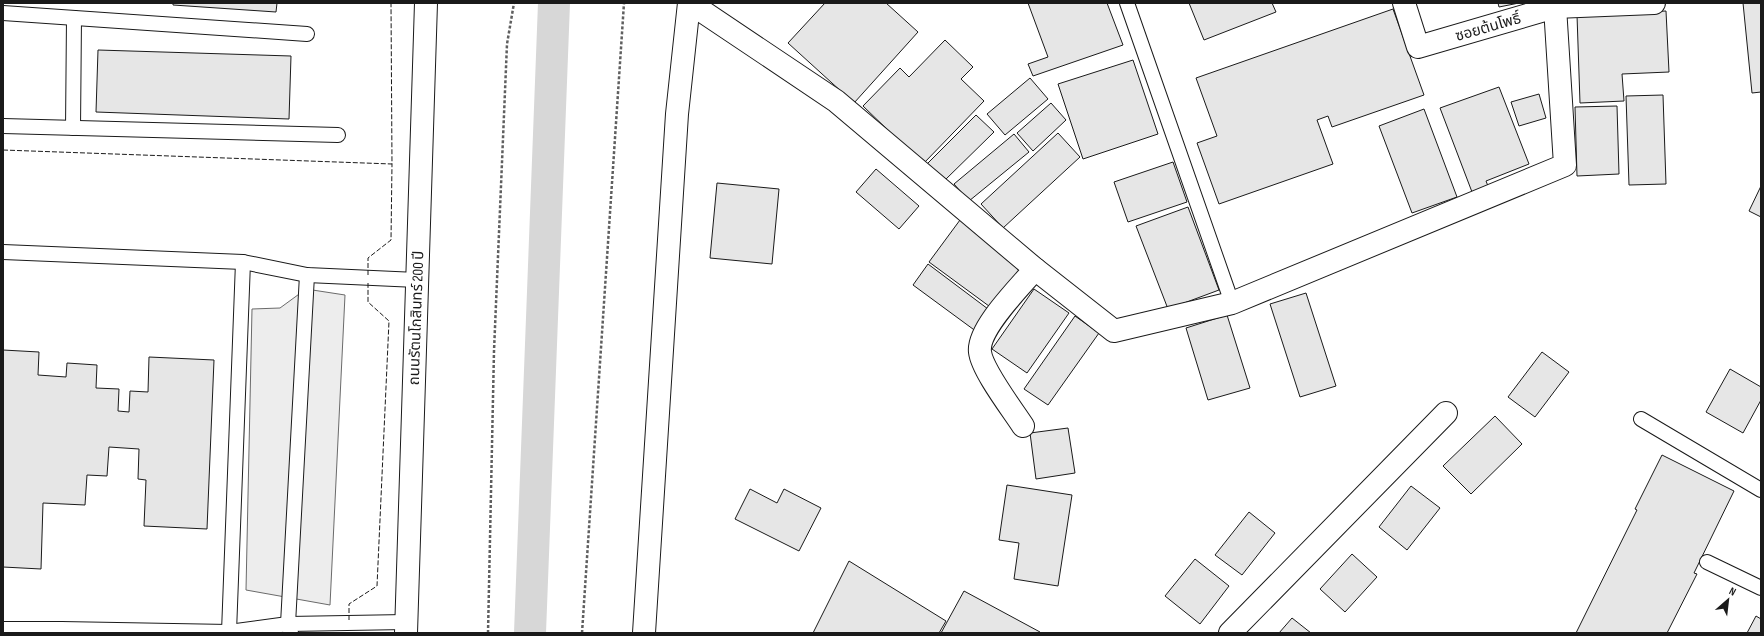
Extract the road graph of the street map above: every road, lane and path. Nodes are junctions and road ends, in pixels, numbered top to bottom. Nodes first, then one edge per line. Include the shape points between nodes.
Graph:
1 (426, 3) edge
2 (514, 3) edge
3 (624, 3) edge
4 (690, 3) edge
5 (1127, 3) edge
6 (1404, 3) edge
7 (1654, 3) edge
8 (1562, 6) edge
9 (3, 13) edge
10 (74, 18) junction
11 (307, 34) dead end
12 (3, 126) edge
13 (73, 128) junction
14 (338, 135) dead end
15 (3, 252) edge
16 (244, 262) junction
17 (1035, 269) junction
18 (307, 275) junction
19 (418, 280) junction
20 (1232, 303) junction
21 (1446, 413) dead end
22 (1641, 419) dead end
23 (1023, 426) dead end
24 (1761, 490) edge
25 (1708, 562) dead end
26 (1761, 588) edge
27 (406, 627) edge
28 (3, 629) edge
29 (289, 629) edge
30 (61, 631) edge
31 (122, 632) edge
32 (229, 632) edge
33 (488, 633) edge
34 (582, 633) edge
35 (644, 633) edge
36 (1230, 633) edge

1 - 19 street, ถนนรัตนโกสินทร์ 200 ปี
2 - 33 path via 507,44 494,344
3 - 34 path
4 - 17 street via 836,101
4 - 35 street via 677,122
5 - 20 lane
6 - 8 street, ซอยต้นโพธิ์ via 1418,47
7 - 8 street, ซอยต้นโพธิ์
8 - 20 street via 1565,165
9 - 10 lane
10 - 11 lane
10 - 13 lane
12 - 13 lane
13 - 14 lane
15 - 16 lane
16 - 18 lane
16 - 32 lane
17 - 20 street via 1114,331
17 - 23 street via 981,338 980,352 986,368
18 - 19 lane
18 - 29 lane
19 - 27 street, ถนนรัตนโกสินทร์ 200 ปี
21 - 36 street
22 - 24 lane
25 - 26 lane
27 - 29 lane
28 - 30 lane
29 - 32 lane
30 - 31 lane
31 - 32 lane

